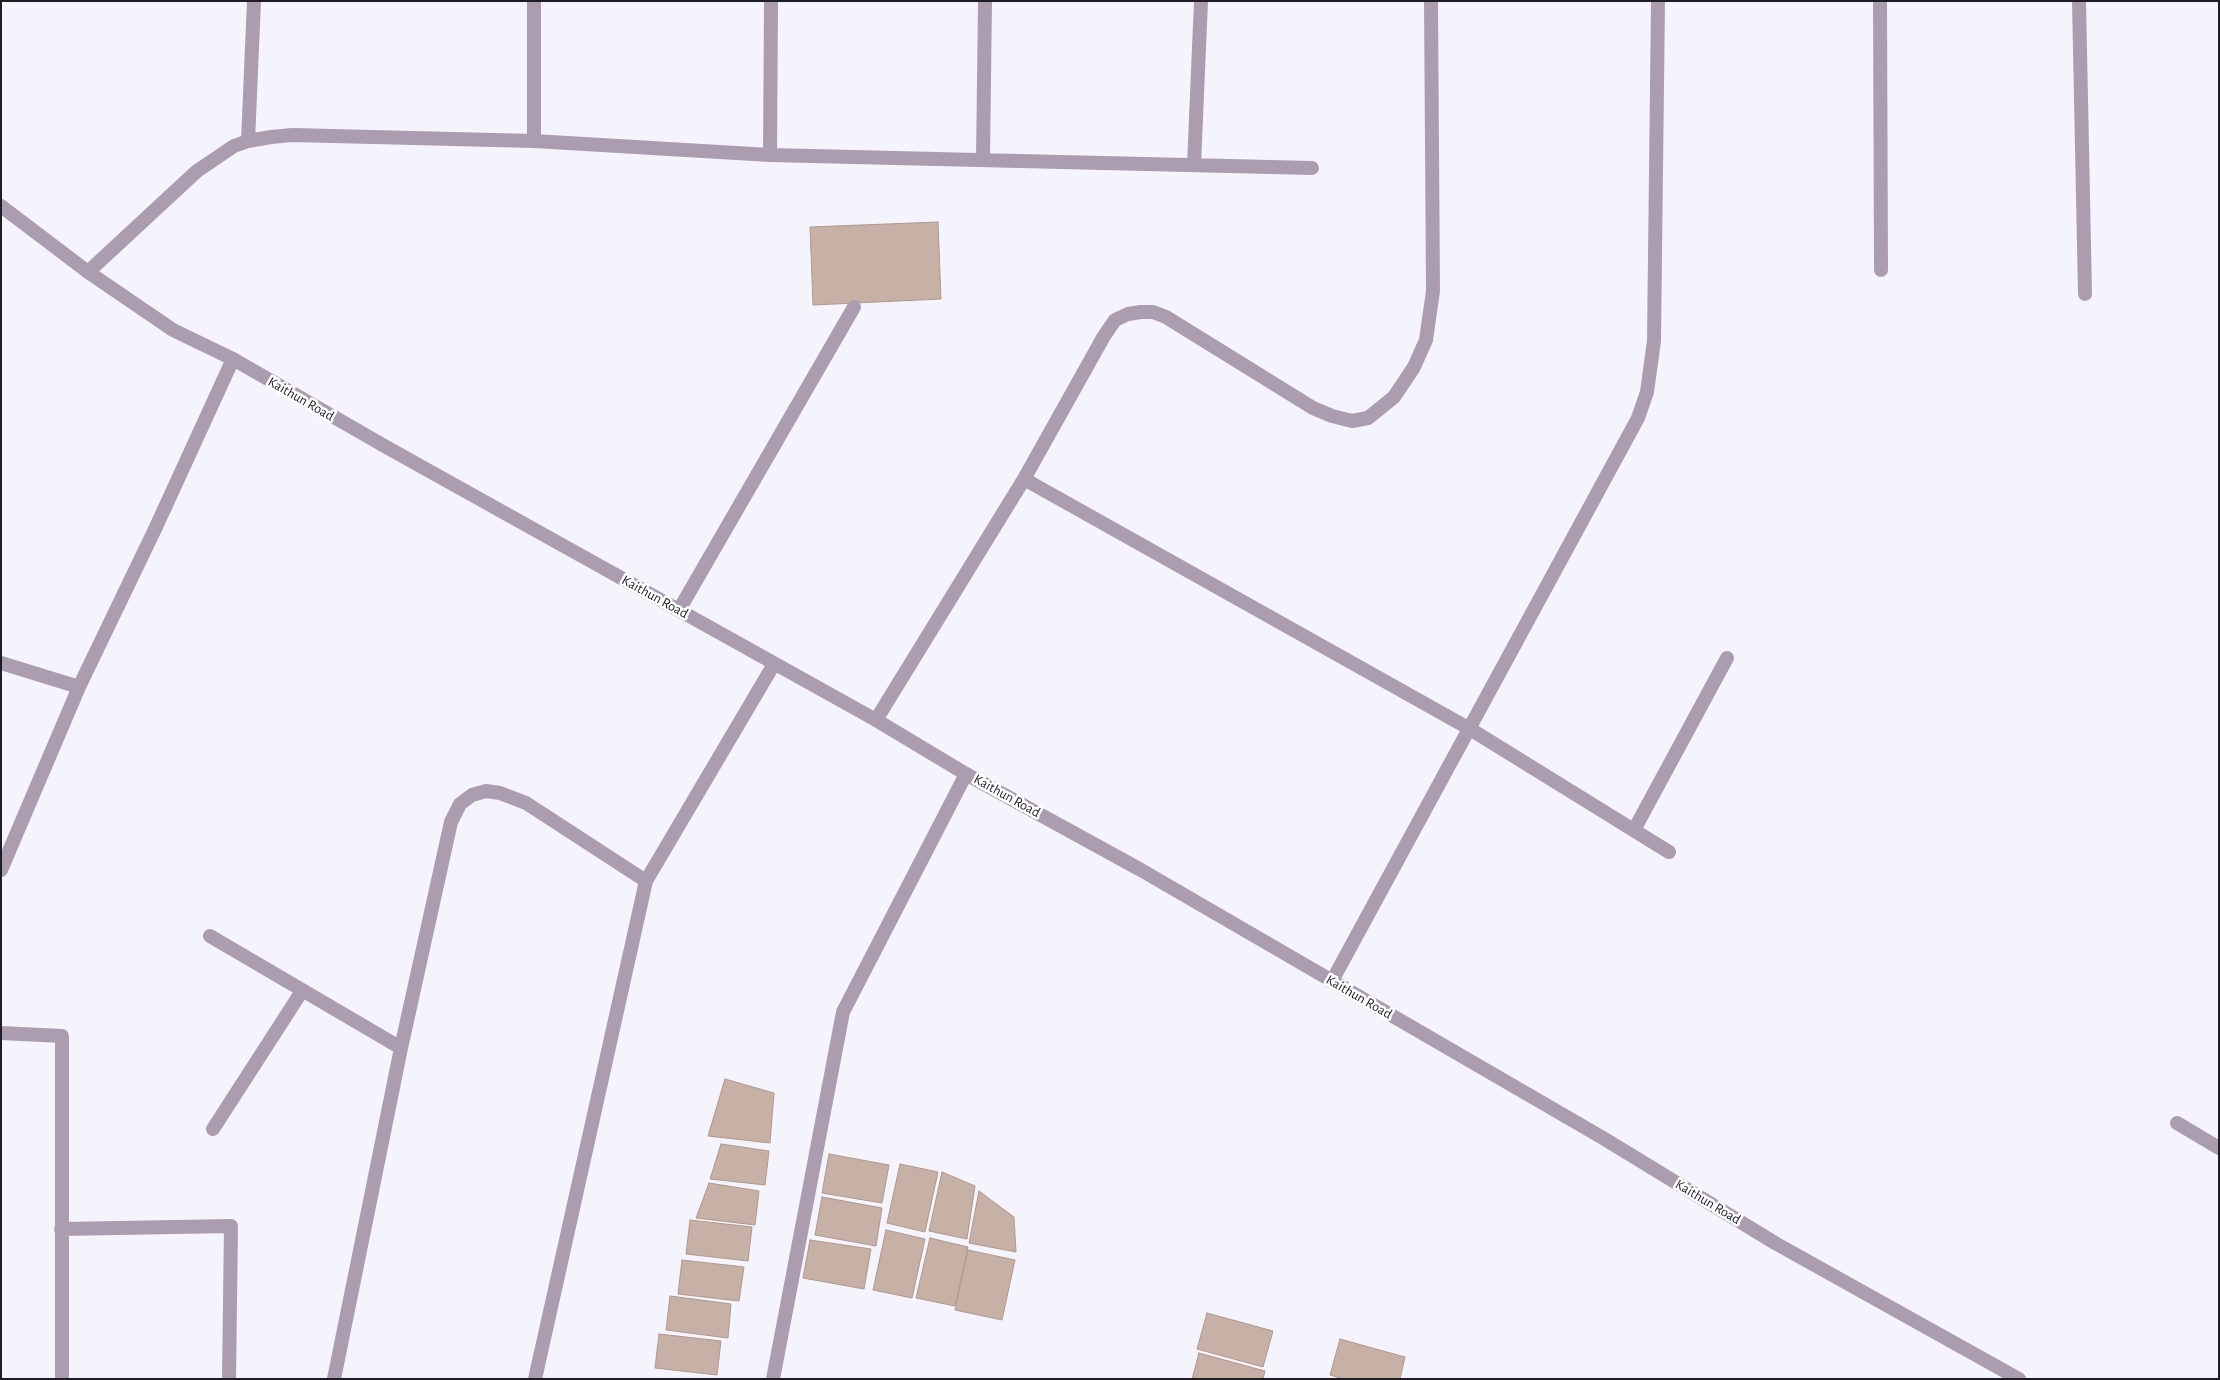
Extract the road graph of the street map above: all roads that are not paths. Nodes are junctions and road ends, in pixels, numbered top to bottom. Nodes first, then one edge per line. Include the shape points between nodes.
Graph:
1 (254, 1) edge
2 (534, 1) edge
3 (771, 1) edge
4 (985, 1) edge
5 (1201, 1) edge
6 (1432, 1) edge
7 (1658, 1) edge
8 (1880, 1) edge
9 (2079, 1) edge
10 (248, 141) junction
11 (534, 141) junction
12 (770, 155) junction
13 (983, 160) junction
14 (1194, 165) junction
15 (1312, 168) dead end
16 (1, 206) edge
17 (1881, 270) dead end
18 (88, 272) junction
19 (2086, 294) dead end
20 (854, 307) dead end
21 (233, 359) junction
22 (1024, 479) junction
23 (679, 610) junction
24 (1727, 658) dead end
25 (1, 663) edge
26 (774, 664) junction
27 (79, 687) junction
28 (876, 720) junction
29 (1470, 729) junction
30 (966, 774) junction
31 (1634, 830) junction
32 (1669, 852) dead end
33 (1, 870) edge
34 (646, 881) junction
35 (210, 936) dead end
36 (1332, 981) junction
37 (302, 991) junction
38 (1, 1033) edge
39 (401, 1048) junction
40 (2177, 1124) dead end
41 (213, 1129) dead end
42 (2219, 1148) edge
43 (61, 1229) junction
44 (62, 1379) edge
45 (229, 1379) edge
46 (334, 1379) edge
47 (535, 1379) edge
48 (773, 1379) edge
49 (2019, 1379) edge

1 - 10 street
2 - 11 street
3 - 12 street
4 - 13 street
5 - 14 street
6 - 22 street via 1433,291 1426,340 1414,367 1394,397 1368,418 1352,421 1332,416 1313,408 1166,317 1153,312 1128,314 1115,320 1104,336
7 - 29 street via 1654,341 1647,392 1638,418
8 - 17 street
9 - 19 street
10 - 11 street via 292,135
10 - 18 street via 219,154 197,171
11 - 12 street
12 - 13 street
13 - 14 street
14 - 15 street
16 - 18 street, Kaithun Road
18 - 21 street, Kaithun Road via 173,330
20 - 23 street
21 - 23 street, Kaithun Road
21 - 27 street
22 - 28 street
22 - 29 street
23 - 26 street, Kaithun Road
24 - 31 street
25 - 27 street
26 - 28 street, Kaithun Road
26 - 34 street
27 - 33 street
28 - 30 street, Kaithun Road
29 - 31 street
29 - 36 street
30 - 36 street, Kaithun Road via 1141,870
30 - 48 street via 843,1012
31 - 32 street
34 - 39 street via 526,803 500,793 486,791 472,795 460,804 451,822
34 - 47 street
35 - 37 street
36 - 49 street, Kaithun Road via 1604,1138 1776,1243
37 - 39 street
37 - 41 street
38 - 43 street via 62,1036
39 - 46 street
40 - 42 street
43 - 44 street
43 - 45 street via 231,1226

